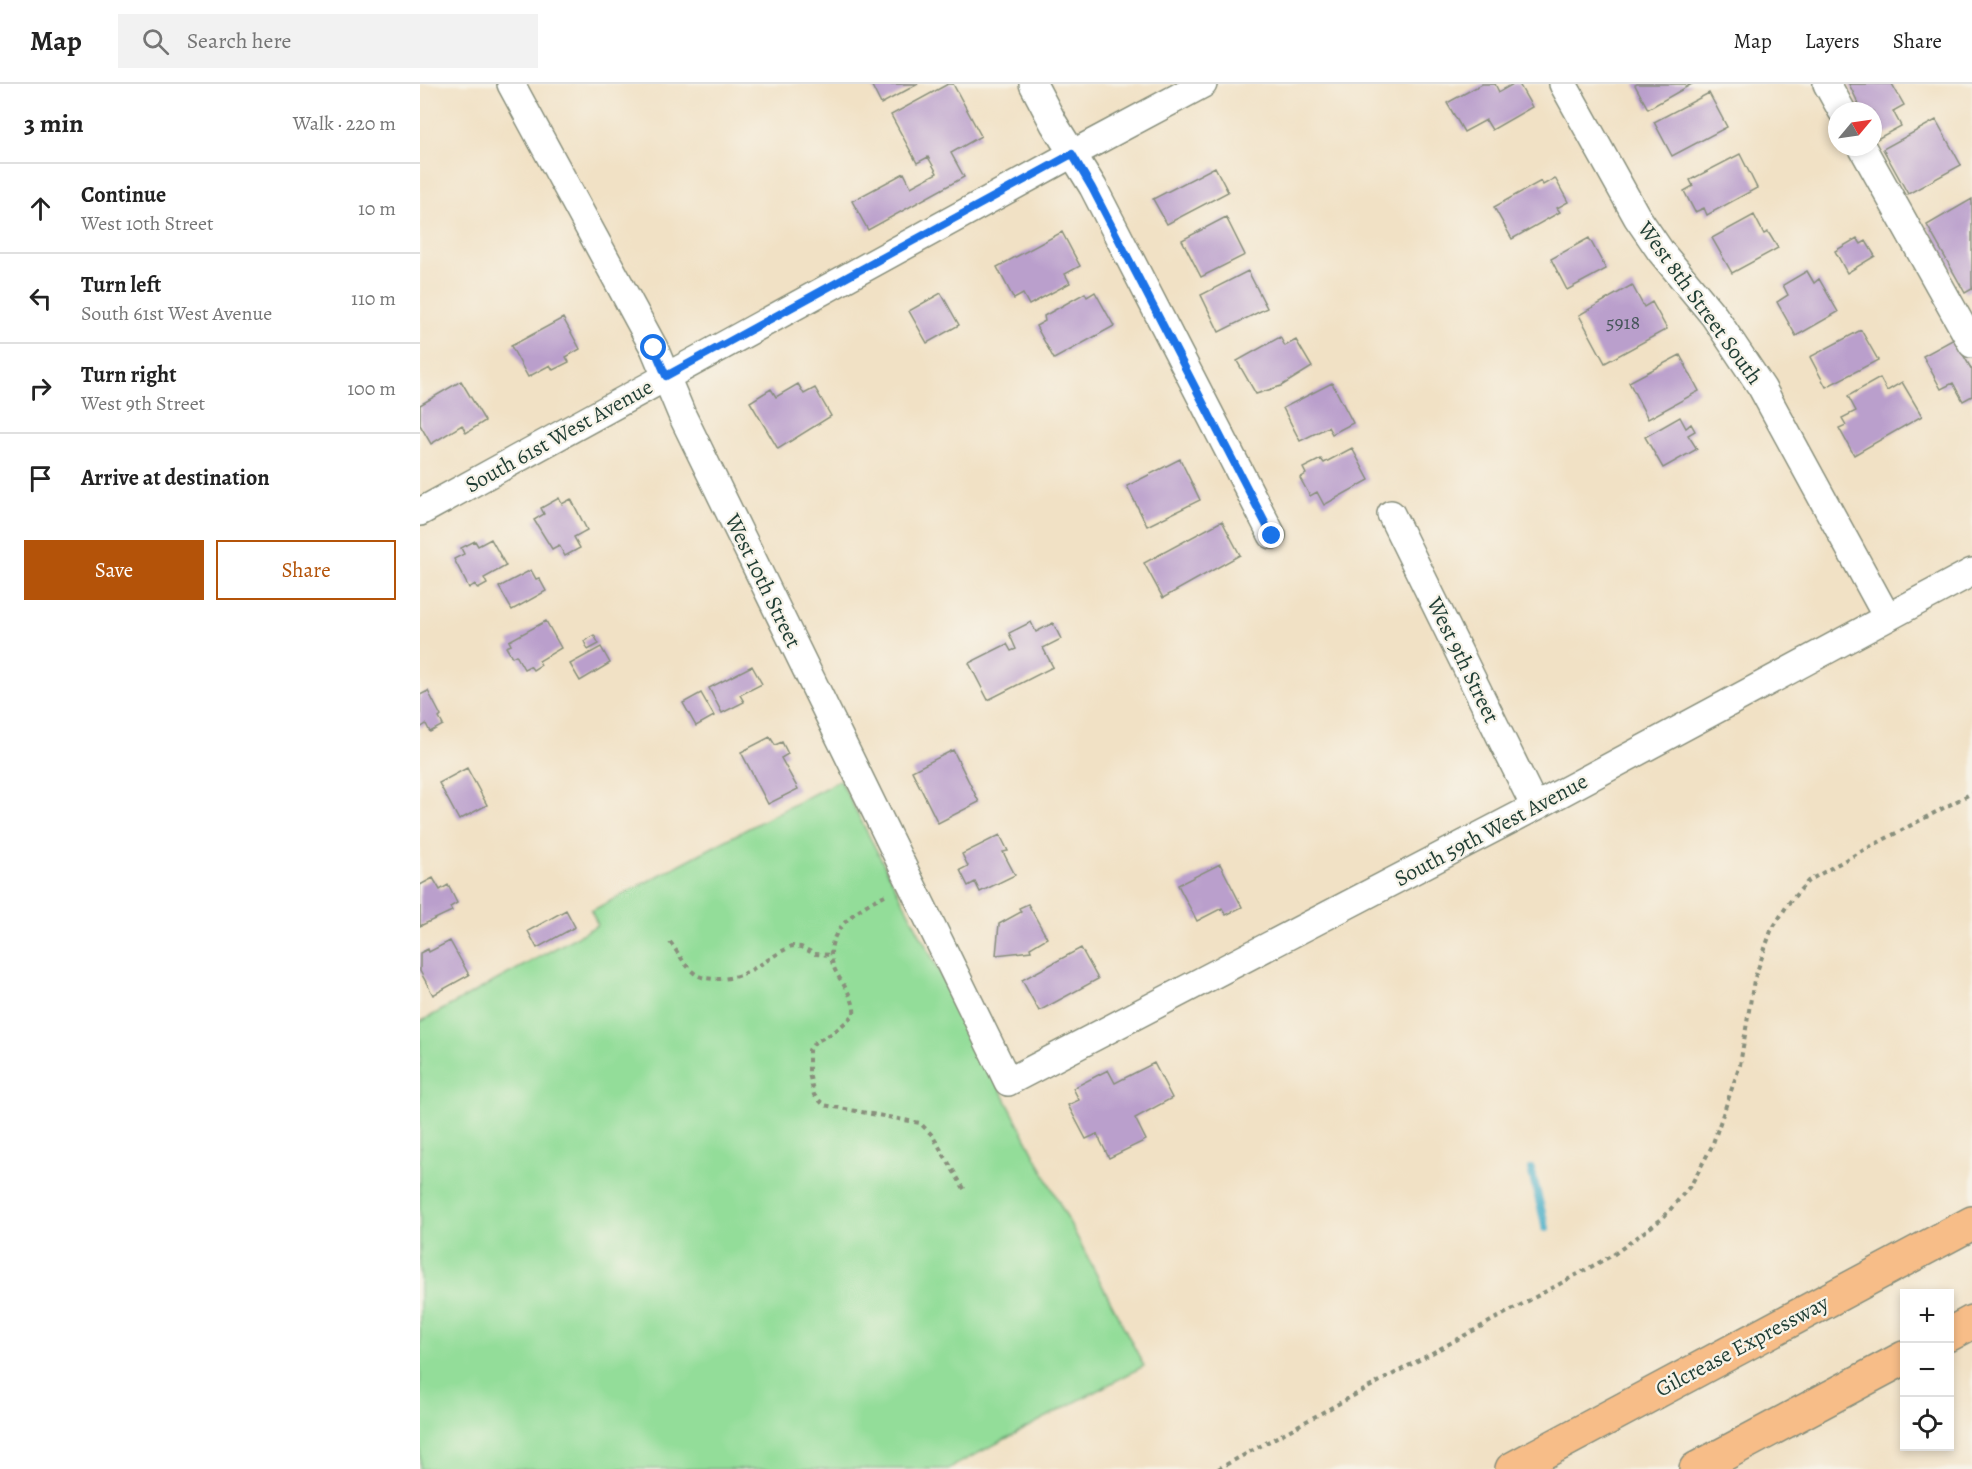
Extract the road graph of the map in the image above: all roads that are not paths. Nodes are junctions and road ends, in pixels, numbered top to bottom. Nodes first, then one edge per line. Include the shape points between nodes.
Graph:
1 (512, 84) edge
2 (1033, 84) edge
3 (1203, 84) edge
4 (1563, 84) edge
5 (1827, 84) edge
6 (1837, 102) edge
7 (1072, 154) junction
8 (1867, 156) edge
9 (1972, 344) edge
10 (666, 376) junction
11 (420, 512) edge
12 (1391, 514) dead end
13 (1272, 536) dead end
14 (1972, 572) edge
15 (1887, 617) junction
16 (1536, 807) junction
17 (1008, 1083) joint
18 (1972, 1223) edge
19 (1972, 1322) edge
20 (1954, 1332) edge
21 (1900, 1361) edge
22 (1512, 1469) edge
23 (1696, 1469) edge

1 - 10 street, West 10th Street
2 - 7 street
3 - 7 street, South 61st West Avenue
4 - 15 street, West 8th Street South via 1637,217 1660,252 1714,316 1762,388
5 - 6 street
7 - 10 street, South 61st West Avenue
7 - 13 street
8 - 9 street
10 - 11 street, South 61st West Avenue
10 - 17 street, West 10th Street
12 - 16 street, West 9th Street
14 - 15 street, South 59th West Avenue
15 - 16 street, South 59th West Avenue
16 - 17 street, South 59th West Avenue
18 - 22 highway, Gilcrease Expressway
19 - 20 highway
21 - 23 highway

